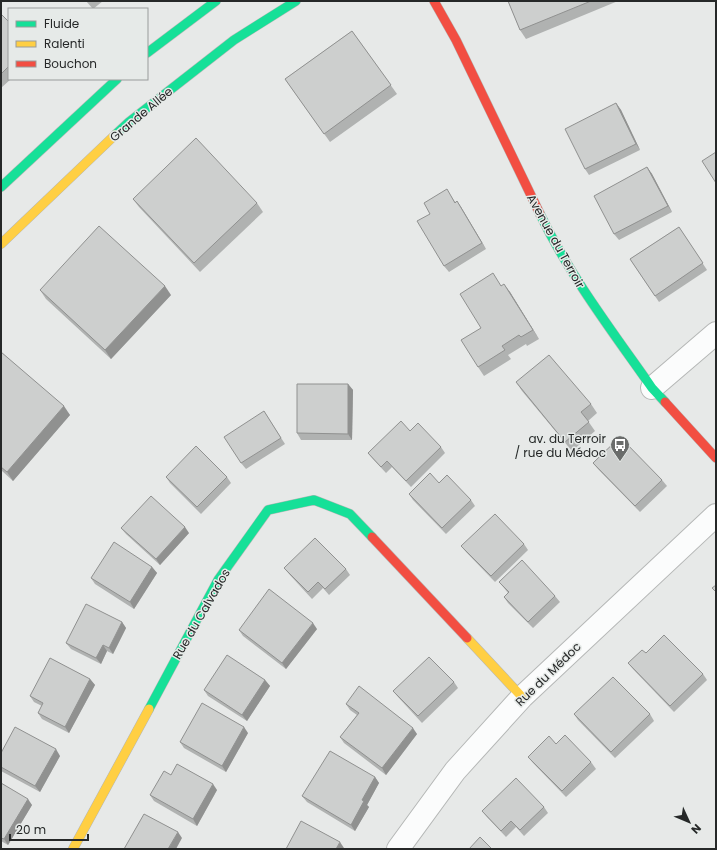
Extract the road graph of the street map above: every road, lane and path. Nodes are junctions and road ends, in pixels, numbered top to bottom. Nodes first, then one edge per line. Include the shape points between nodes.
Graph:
1 (216, 1) edge
2 (296, 1) edge
3 (434, 1) edge
4 (148, 52) edge
5 (116, 80) edge
6 (1, 187) edge
7 (1, 244) edge
8 (716, 334) edge
9 (652, 388) junction
10 (716, 458) edge
11 (716, 515) edge
12 (522, 697) junction
13 (73, 849) edge
14 (398, 849) edge

1 - 4 street
2 - 7 street, Grande Allée via 234,40 128,122
3 - 9 street, Avenue du Terroir via 456,40 552,239 579,285
5 - 6 street
8 - 9 street
9 - 10 street, Avenue du Terroir
11 - 12 street, Rue du Médoc
12 - 13 street, Rue du Calvados via 350,514 314,500 268,510 218,580
12 - 14 street, Rue du Médoc via 455,771

